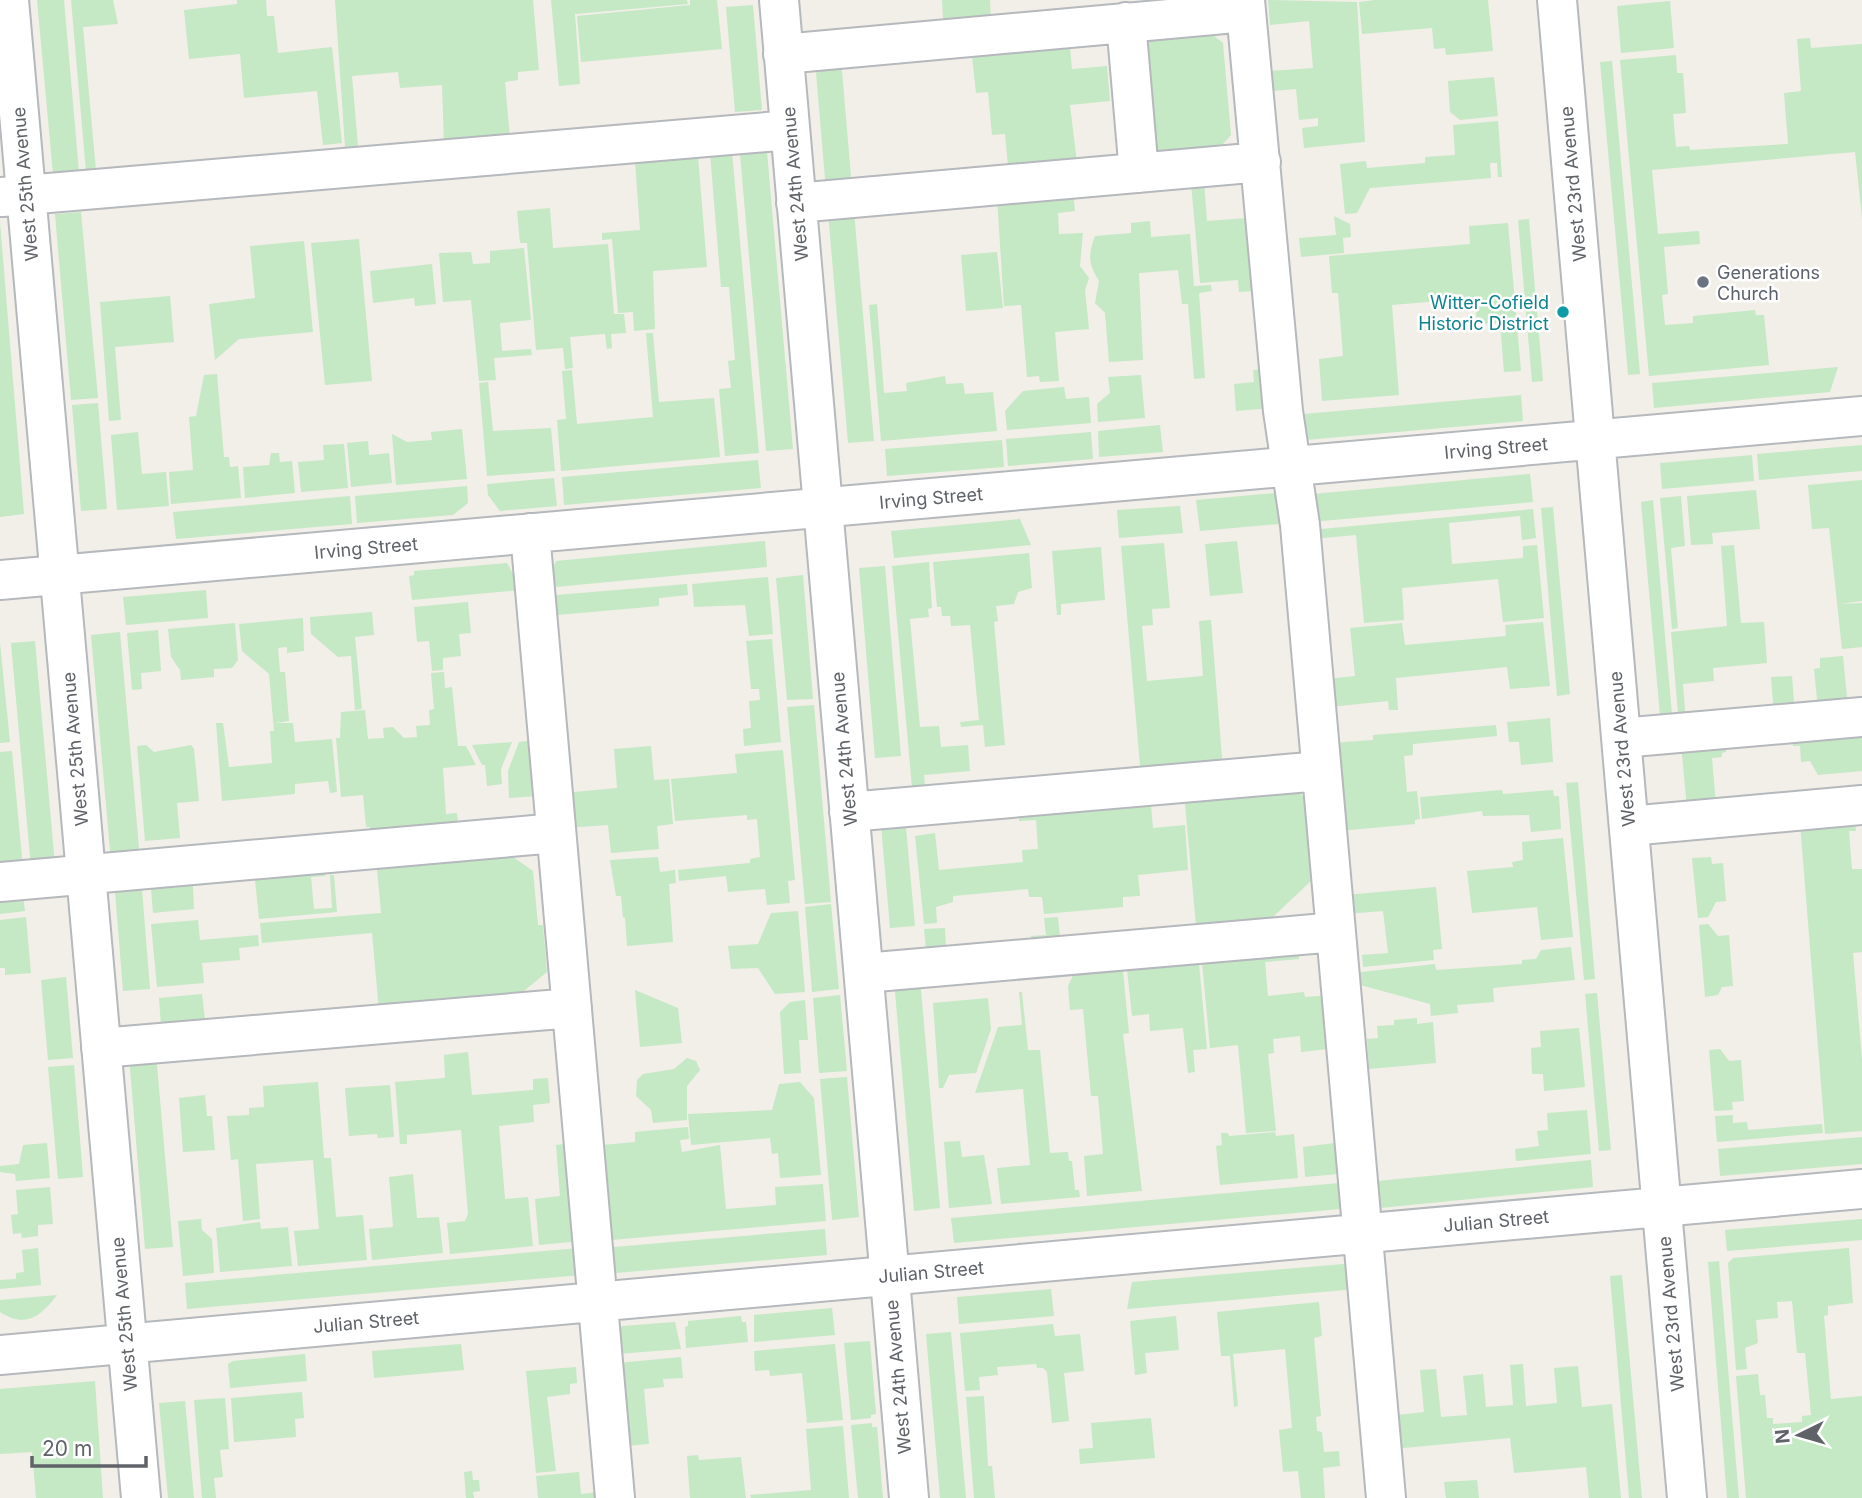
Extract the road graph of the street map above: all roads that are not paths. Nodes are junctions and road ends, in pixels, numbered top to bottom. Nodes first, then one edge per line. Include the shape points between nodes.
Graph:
1 (9, 0) edge
2 (779, 0) edge
3 (1557, 0) edge
4 (1246, 6) edge
5 (1126, 22) junction
6 (783, 54) junction
7 (790, 130) junction
8 (1261, 162) junction
9 (1139, 173) junction
10 (13, 196) edge
11 (796, 203) junction
12 (1862, 416) edge
13 (1595, 440) junction
14 (1291, 466) junction
15 (823, 508) junction
16 (530, 533) junction
17 (60, 574) junction
18 (0, 580) edge
19 (1862, 717) edge
20 (1621, 738) junction
21 (1321, 771) junction
22 (1862, 805) edge
23 (849, 812) junction
24 (1629, 826) junction
25 (556, 833) junction
26 (86, 874) junction
27 (0, 882) edge
28 (1336, 932) junction
29 (864, 973) junction
30 (572, 1008) junction
31 (101, 1048) junction
32 (1862, 1189) edge
33 (1661, 1206) junction
34 (1363, 1233) junction
35 (889, 1275) junction
36 (598, 1301) junction
37 (127, 1343) junction
38 (0, 1355) edge
39 (141, 1498) edge
40 (615, 1498) edge
41 (909, 1498) edge
42 (1386, 1498) edge
43 (1687, 1498) edge

1 - 10 street, West 25th Avenue
2 - 6 street, West 24th Avenue
3 - 13 street, West 23rd Avenue
4 - 5 street
4 - 8 street
5 - 6 street
5 - 9 street
6 - 7 street, West 24th Avenue
7 - 10 street
7 - 11 street, West 24th Avenue
8 - 9 street
8 - 14 street
9 - 11 street
10 - 17 street, West 25th Avenue
11 - 15 street, West 24th Avenue
12 - 13 street, Irving Street
13 - 14 street, Irving Street
13 - 20 street, West 23rd Avenue
14 - 15 street, Irving Street
14 - 21 street
15 - 16 street, Irving Street
15 - 23 street, West 24th Avenue
16 - 17 street, Irving Street
16 - 25 street
17 - 18 street, Irving Street
17 - 26 street, West 25th Avenue
19 - 20 street
20 - 24 street, West 23rd Avenue
21 - 23 street
21 - 28 street
22 - 24 street
23 - 29 street, West 24th Avenue
24 - 33 street, West 23rd Avenue
25 - 26 street
25 - 30 street
26 - 27 street
26 - 31 street, West 25th Avenue
28 - 29 street
28 - 34 street
29 - 35 street, West 24th Avenue
30 - 31 street
30 - 36 street
31 - 37 street, West 25th Avenue
32 - 33 street, Julian Street
33 - 34 street, Julian Street
33 - 43 street, West 23rd Avenue
34 - 35 street, Julian Street
34 - 42 street
35 - 36 street, Julian Street
35 - 41 street, West 24th Avenue
36 - 37 street, Julian Street
36 - 40 street
37 - 38 street, Julian Street
37 - 39 street, West 25th Avenue

